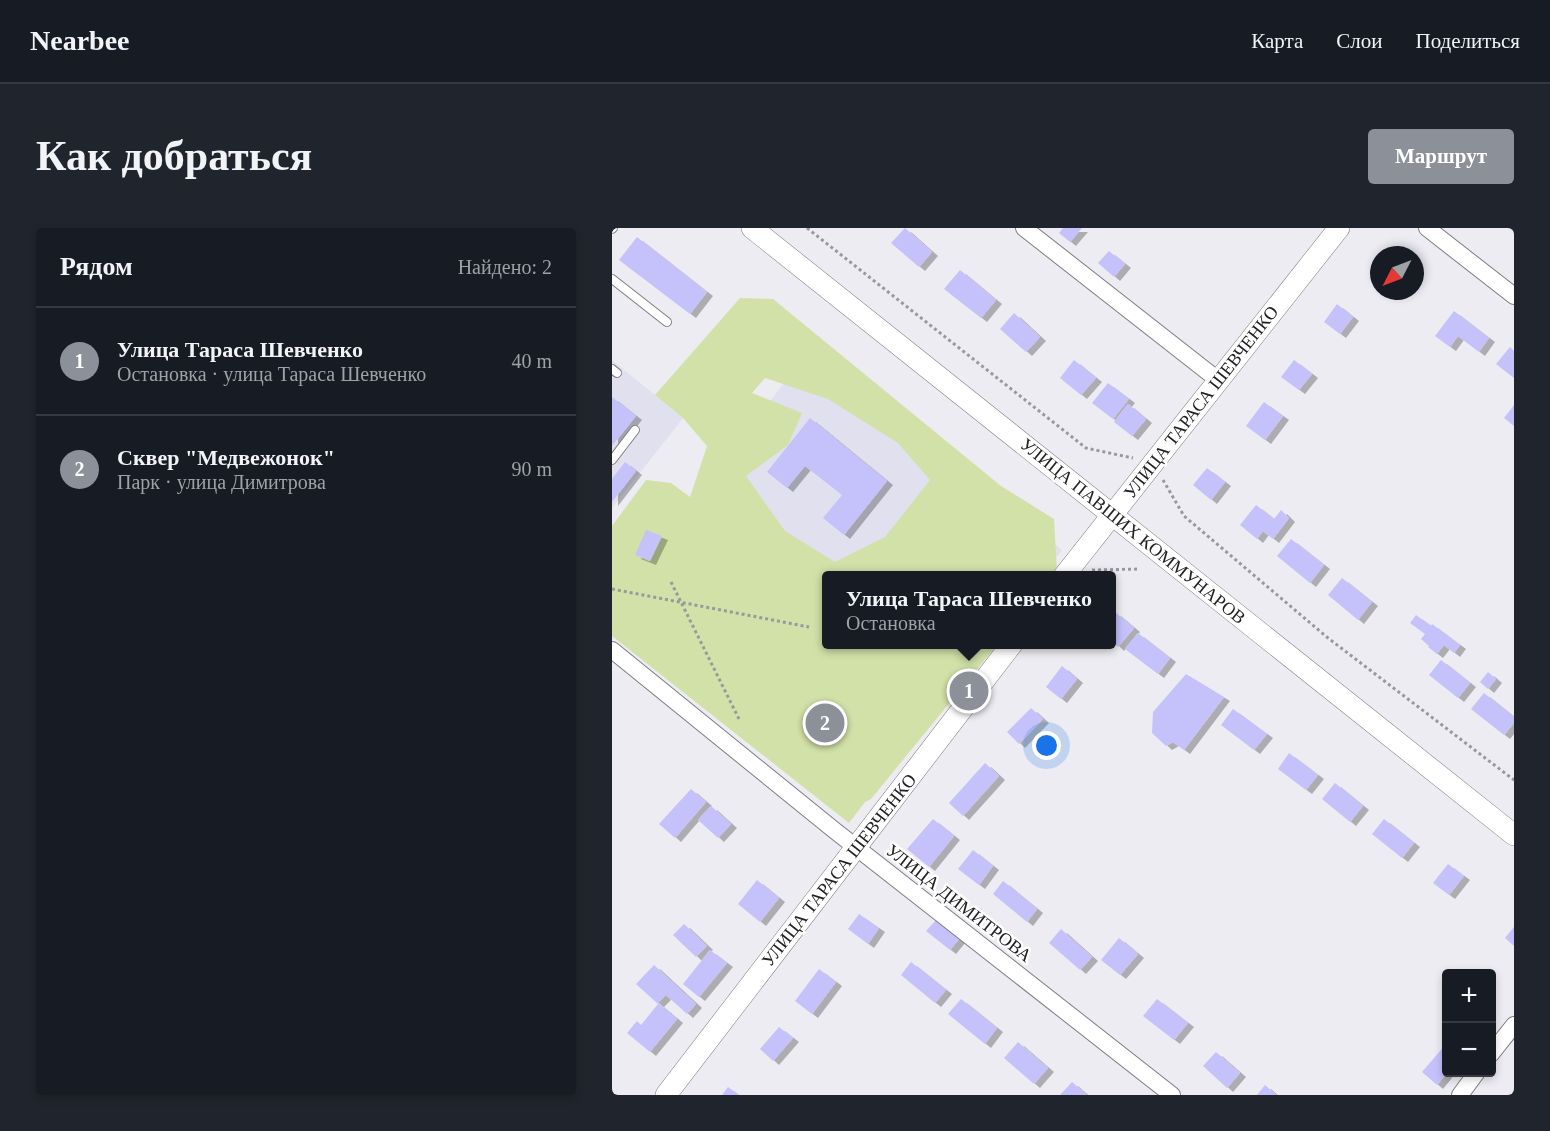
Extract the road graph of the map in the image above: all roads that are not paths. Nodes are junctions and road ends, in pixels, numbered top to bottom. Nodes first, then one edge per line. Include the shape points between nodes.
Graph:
1 (752, 228) edge
2 (1024, 228) edge
3 (1339, 228) edge
4 (1427, 228) edge
5 (612, 279) edge
6 (1514, 296) edge
7 (667, 322) dead end
8 (1218, 380) junction
9 (635, 430) dead end
10 (612, 460) edge
11 (1113, 514) junction
12 (1068, 571) edge
13 (1009, 649) edge
14 (612, 650) edge
15 (1514, 834) edge
16 (857, 848) junction
17 (1514, 1025) edge
18 (1496, 1048) edge
19 (1473, 1077) edge
20 (666, 1095) edge
21 (1172, 1095) edge
22 (1460, 1095) edge

1 - 11 street, УЛИЦА ПАВШИХ КОММУНАРОВ
2 - 8 street
3 - 8 street, УЛИЦА ТАРАСА ШЕВЧЕНКО
4 - 6 street
5 - 7 lane
8 - 11 street, УЛИЦА ТАРАСА ШЕВЧЕНКО
9 - 10 lane
11 - 12 street, УЛИЦА ТАРАСА ШЕВЧЕНКО
11 - 15 street, УЛИЦА ПАВШИХ КОММУНАРОВ
13 - 16 street, УЛИЦА ТАРАСА ШЕВЧЕНКО
14 - 16 street, УЛИЦА ДИМИТРОВА
16 - 20 street, УЛИЦА ТАРАСА ШЕВЧЕНКО
16 - 21 street, УЛИЦА ДИМИТРОВА
17 - 18 street
19 - 22 street

